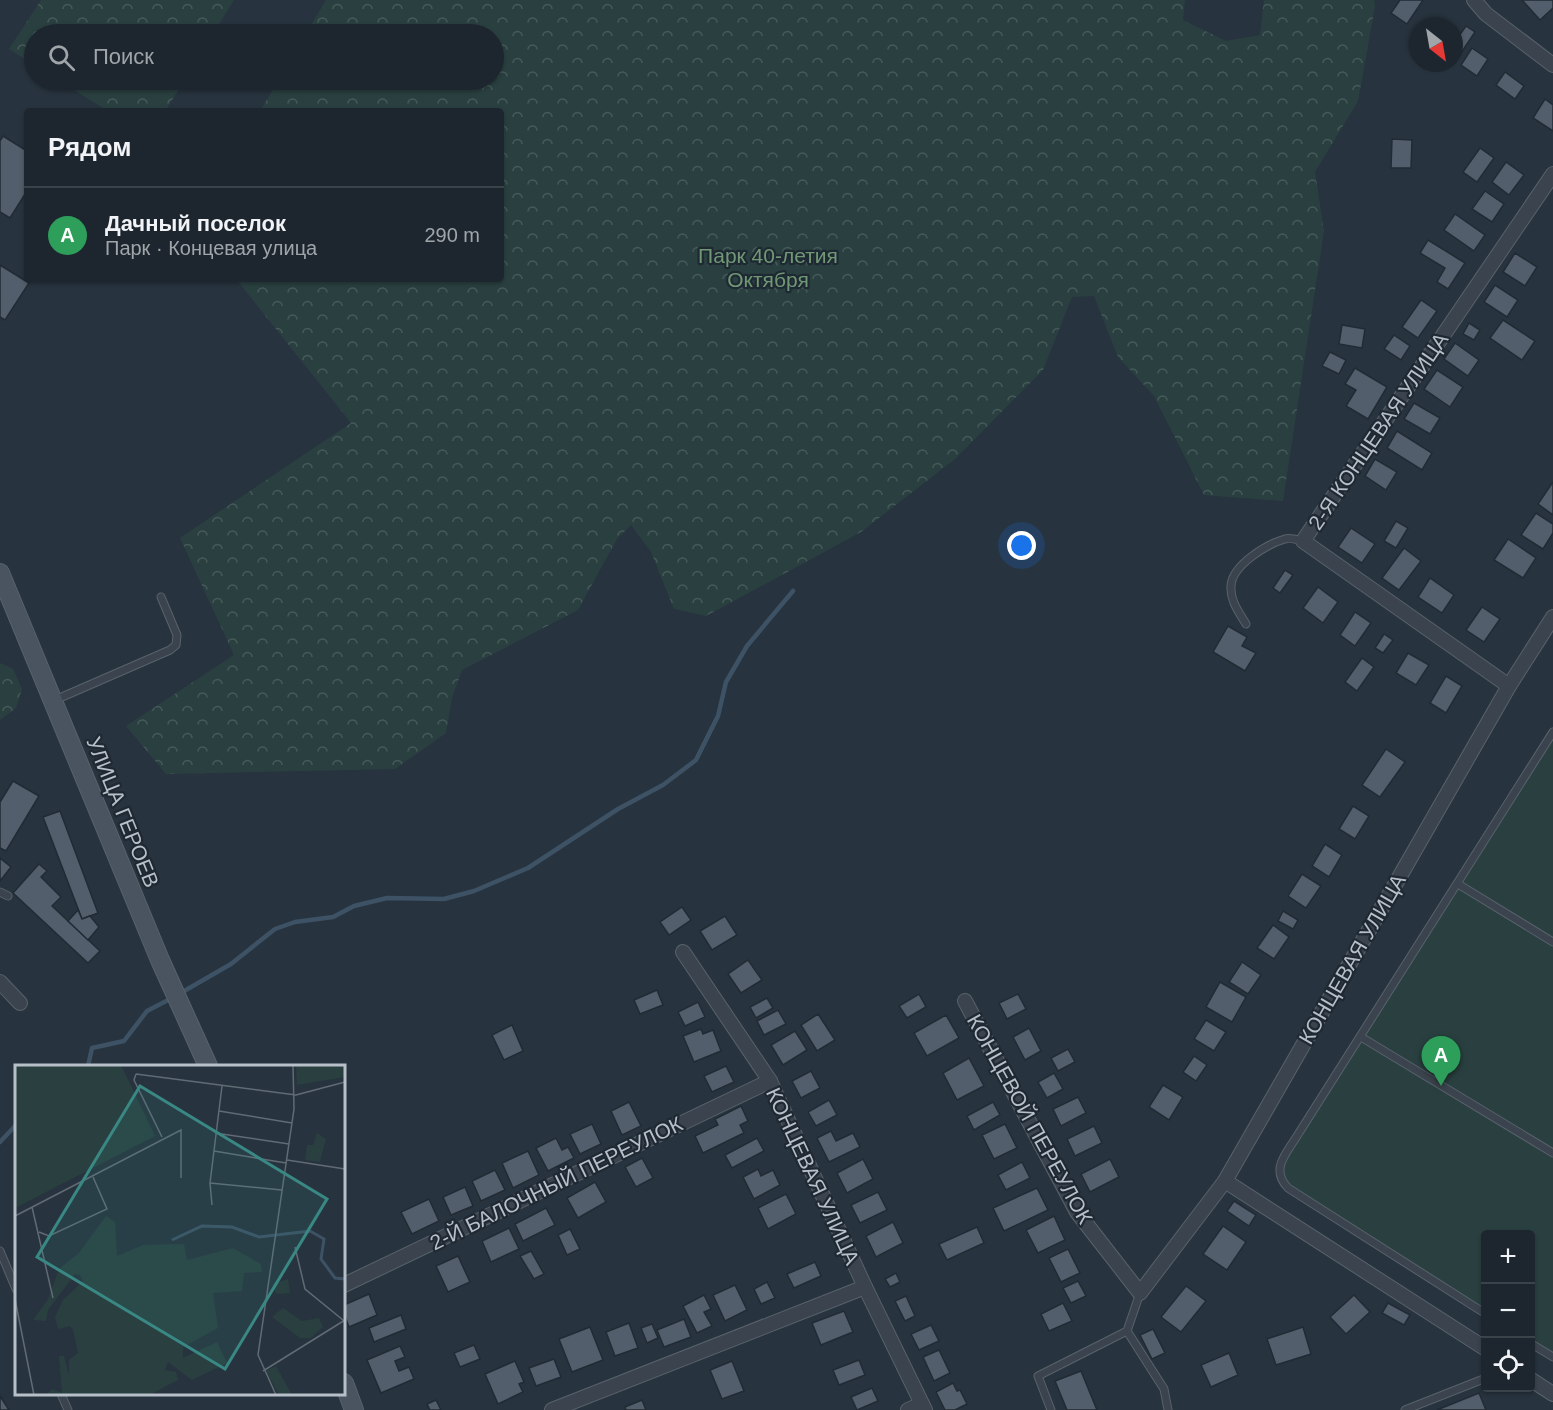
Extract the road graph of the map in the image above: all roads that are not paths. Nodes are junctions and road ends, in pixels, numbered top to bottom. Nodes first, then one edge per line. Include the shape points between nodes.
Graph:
1 (1474, 0) edge
2 (1553, 65) edge
3 (1553, 174) edge
4 (1304, 541) junction
5 (0, 573) edge
6 (161, 597) dead end
7 (1553, 617) edge
8 (1246, 624) dead end
9 (1509, 686) junction
10 (53, 701) junction
11 (1552, 735) edge
12 (1458, 884) junction
13 (0, 892) edge
14 (8, 896) dead end
15 (1553, 942) edge
16 (683, 952) dead end
17 (0, 982) edge
18 (965, 1001) dead end
19 (20, 1003) dead end
20 (1361, 1037) junction
21 (208, 1065) edge
22 (770, 1081) junction
23 (1553, 1153) edge
24 (1225, 1181) junction
25 (0, 1251) edge
26 (345, 1285) edge
27 (15, 1287) edge
28 (865, 1287) junction
29 (1140, 1293) junction
30 (1481, 1311) edge
31 (1127, 1331) junction
32 (1481, 1346) edge
33 (1535, 1346) edge
34 (1553, 1357) edge
35 (1481, 1380) edge
36 (1535, 1382) edge
37 (345, 1386) edge
38 (1553, 1394) edge
39 (61, 1395) edge
40 (924, 1407) edge
41 (68, 1410) edge
42 (354, 1410) edge
43 (552, 1410) edge
44 (908, 1410) edge
45 (1052, 1410) edge
46 (1168, 1410) edge
47 (1405, 1410) edge

1 - 2 street via 1486,14
3 - 4 street, 2-Я КОНЦЕВАЯ УЛИЦА
4 - 8 lane via 1286,538 1251,556 1236,570 1231,583 1232,599
4 - 9 street, 2-Я КОНЦЕВАЯ УЛИЦА
5 - 10 street, УЛИЦА ГЕРОЕВ
6 - 10 lane via 177,635 176,645
7 - 9 street, КОНЦЕВАЯ УЛИЦА
9 - 24 street, КОНЦЕВАЯ УЛИЦА
10 - 21 street, УЛИЦА ГЕРОЕВ
11 - 12 lane
12 - 15 lane
12 - 20 lane
13 - 14 lane
16 - 22 street, КОНЦЕВАЯ УЛИЦА
17 - 19 street
18 - 29 street, КОНЦЕВОЙ ПЕРЕУЛОК via 1077,1212
20 - 23 lane
20 - 30 lane via 1279,1167 1280,1180
22 - 26 street, 2-Й БАЛОЧНЫЙ ПЕРЕУЛОК
22 - 28 street, КОНЦЕВАЯ УЛИЦА
24 - 29 street, КОНЦЕВАЯ УЛИЦА
24 - 32 street
25 - 27 lane
28 - 40 street, КОНЦЕВАЯ УЛИЦА
28 - 43 street
29 - 31 lane
31 - 45 lane via 1038,1376
31 - 46 lane via 1164,1389
33 - 34 lane
35 - 47 lane
36 - 38 street
37 - 42 street
39 - 41 lane
40 - 44 street

